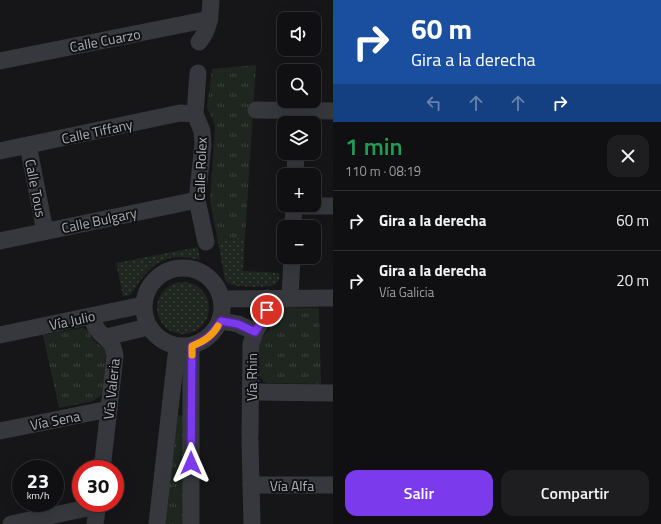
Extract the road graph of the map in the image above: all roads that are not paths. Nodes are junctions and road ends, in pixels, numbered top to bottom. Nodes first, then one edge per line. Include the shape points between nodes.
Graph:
1 (211, 0) edge
2 (210, 19) junction
3 (199, 42) dead end
4 (0, 61) edge
5 (198, 73) dead end
6 (256, 110) dead end
7 (333, 111) edge
8 (195, 114) junction
9 (291, 116) edge
10 (303, 116) edge
11 (28, 146) junction
12 (0, 151) edge
13 (197, 200) junction
14 (321, 206) edge
15 (333, 206) edge
16 (45, 231) junction
17 (0, 241) edge
18 (206, 242) dead end
19 (292, 264) edge
20 (267, 298) junction
21 (290, 298) junction
22 (333, 298) edge
23 (222, 299) junction
24 (143, 305) junction
25 (92, 316) junction
26 (221, 321) junction
27 (148, 327) junction
28 (255, 332) junction
29 (0, 335) edge
30 (106, 337) junction
31 (184, 346) junction
32 (173, 386) junction
33 (191, 387) junction
34 (251, 392) junction
35 (333, 393) edge
36 (109, 409) junction
37 (0, 430) edge
38 (103, 460) edge
39 (251, 484) junction
40 (333, 485) edge
41 (72, 510) edge
42 (97, 512) edge
43 (10, 524) edge
44 (95, 524) edge
45 (156, 524) edge
46 (191, 524) edge
47 (252, 524) edge

1 - 2 street
2 - 3 street via 207,31
2 - 4 street, Calle Cuarzo
5 - 8 street, Calle Rolex
6 - 9 street
7 - 10 street
8 - 11 street, Calle Tiffany via 180,113
8 - 13 street, Calle Rolex via 202,131 203,144
11 - 12 street, Calle Tiffany
11 - 16 street, Calle Tous
13 - 16 street, Calle Bulgary
13 - 18 street, Calle Rolex
14 - 15 street
16 - 17 street, Calle Bulgary
19 - 21 street
20 - 21 street
20 - 23 street
20 - 28 street, Vía Rhin via 266,314
21 - 22 street
23 - 24 street via 209,277 186,268 162,274 146,292
23 - 26 street
24 - 25 street, Vía Julio
24 - 27 street
25 - 29 street, Vía Julio
25 - 30 street, Vía Valeria via 97,329
26 - 28 street via 238,324
26 - 31 street via 204,341
27 - 30 street, Vía Julio
27 - 31 street via 165,343
28 - 34 street, Vía Rhin via 251,344
30 - 36 street, Vía Valeria via 113,345 115,356
31 - 32 street
31 - 33 street
32 - 33 street
32 - 45 street
33 - 46 street
34 - 35 street
34 - 39 street, Vía Rhin
36 - 37 street, Vía Sena
36 - 38 street, Vía Valeria
39 - 40 street, Vía Alfa
39 - 47 street, Vía Rhin
41 - 43 street
42 - 44 street

